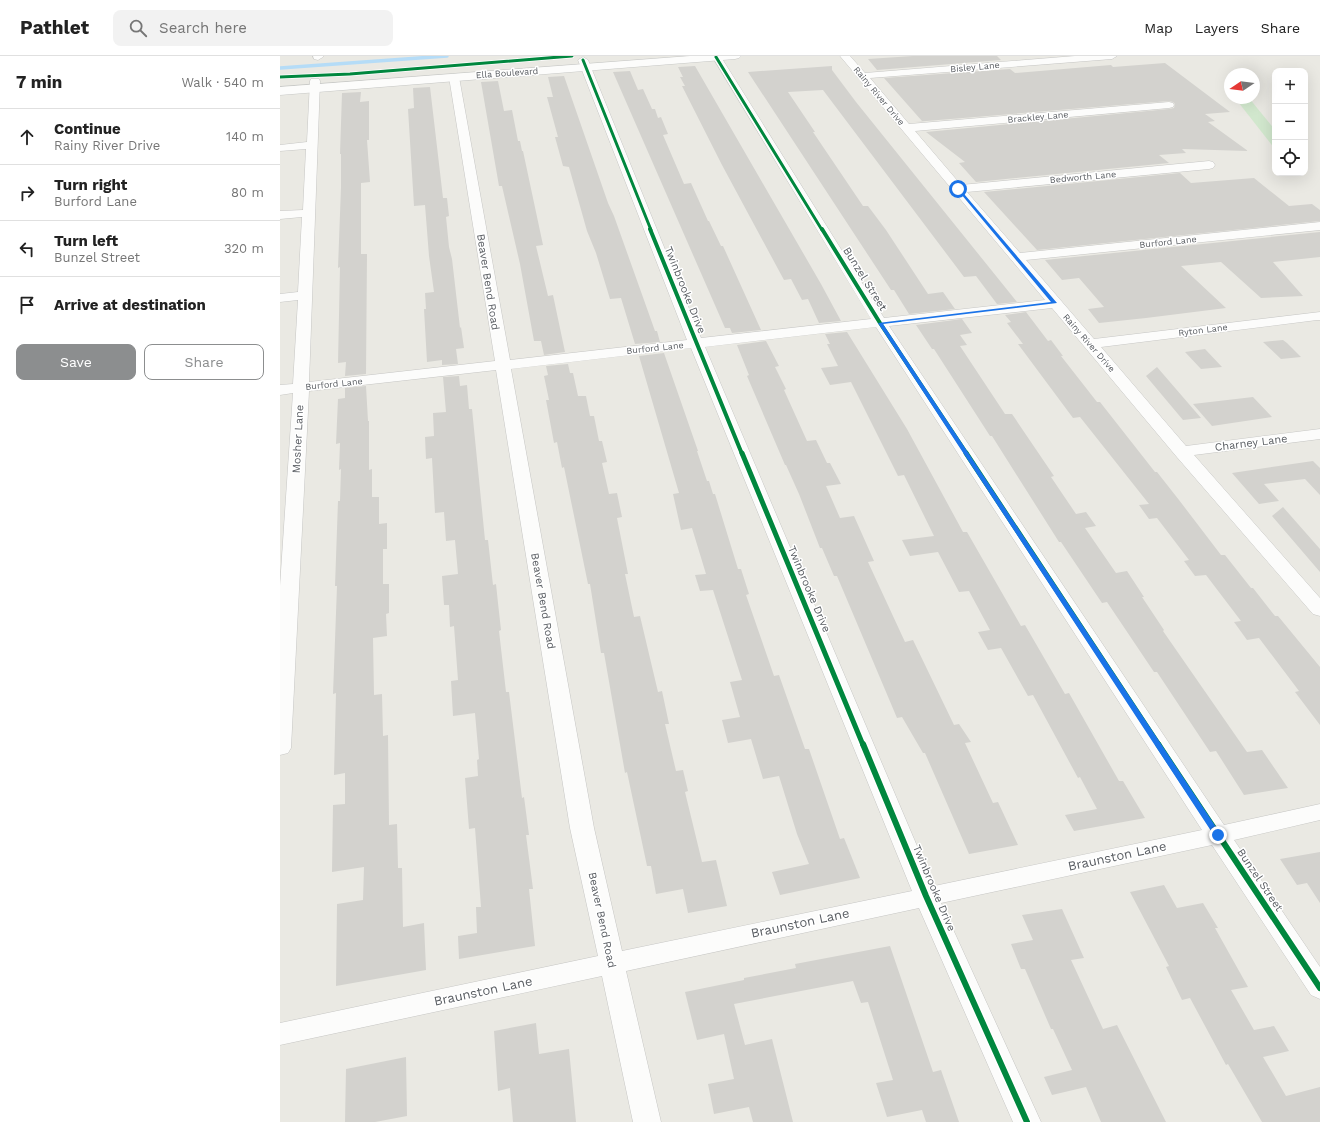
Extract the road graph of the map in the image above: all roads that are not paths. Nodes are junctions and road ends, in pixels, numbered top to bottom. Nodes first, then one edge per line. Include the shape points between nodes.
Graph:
1 (635, 56) edge
2 (735, 56) edge
3 (845, 56) edge
4 (1112, 56) edge
5 (716, 58) junction
6 (585, 63) junction
7 (862, 76) junction
8 (454, 77) junction
9 (280, 84) edge
10 (314, 85) junction
11 (280, 91) edge
12 (1169, 105) dead end
13 (907, 128) junction
14 (311, 145) junction
15 (280, 148) edge
16 (1209, 165) dead end
17 (958, 189) junction
18 (308, 212) junction
19 (280, 215) edge
20 (1320, 226) edge
21 (1017, 257) junction
22 (304, 295) junction
23 (280, 298) edge
24 (1055, 303) junction
25 (1317, 316) dead end
26 (880, 323) junction
27 (696, 343) junction
28 (1090, 344) junction
29 (502, 365) junction
30 (301, 388) junction
31 (280, 390) edge
32 (1320, 434) edge
33 (1182, 452) junction
34 (1312, 590) edge
35 (1320, 610) edge
36 (280, 748) edge
37 (1320, 812) edge
38 (1218, 835) junction
39 (926, 896) junction
40 (611, 963) junction
41 (1320, 988) edge
42 (280, 1034) edge
43 (647, 1122) edge
44 (1027, 1122) edge

1 - 6 main road, Ella Boulevard
2 - 5 main road, Ella Boulevard
3 - 7 street, Rainy River Drive
4 - 7 street, Bisley Lane
5 - 6 main road, Ella Boulevard
5 - 26 street, Bunzel Street
6 - 8 main road, Ella Boulevard
6 - 10 main road, Ella Boulevard
6 - 27 street, Twinbrooke Drive
7 - 13 street, Rainy River Drive
8 - 10 main road, Ella Boulevard
8 - 29 street, Beaver Bend Road
9 - 10 main road, Ella Boulevard
10 - 11 main road, Ella Boulevard
10 - 14 street, Mosher Lane
12 - 13 street, Brackley Lane
13 - 17 street, Rainy River Drive
14 - 15 street
14 - 18 street, Mosher Lane
16 - 17 street, Bedworth Lane
17 - 21 street, Rainy River Drive
18 - 19 street
18 - 22 street, Mosher Lane
20 - 21 street, Burford Lane
21 - 24 street, Rainy River Drive
22 - 23 street
22 - 30 street, Mosher Lane
24 - 26 street, Burford Lane
24 - 28 street, Rainy River Drive
25 - 28 street, Ryton Lane
26 - 27 street, Burford Lane
26 - 38 street, Bunzel Street
27 - 29 street, Burford Lane
27 - 39 street, Twinbrooke Drive
28 - 33 street, Rainy River Drive
29 - 30 street, Burford Lane
29 - 40 street, Beaver Bend Road via 582,828
30 - 31 street, Burford Lane
30 - 36 street, Mosher Lane
32 - 33 street, Charney Lane
33 - 34 street, Rainy River Drive
34 - 35 street, Rainy River Drive
37 - 38 street, Braunston Lane
38 - 39 street, Braunston Lane
38 - 41 street, Bunzel Street
39 - 40 street, Braunston Lane
39 - 44 street, Twinbrooke Drive
40 - 42 street, Braunston Lane
40 - 43 street, Beaver Bend Road

